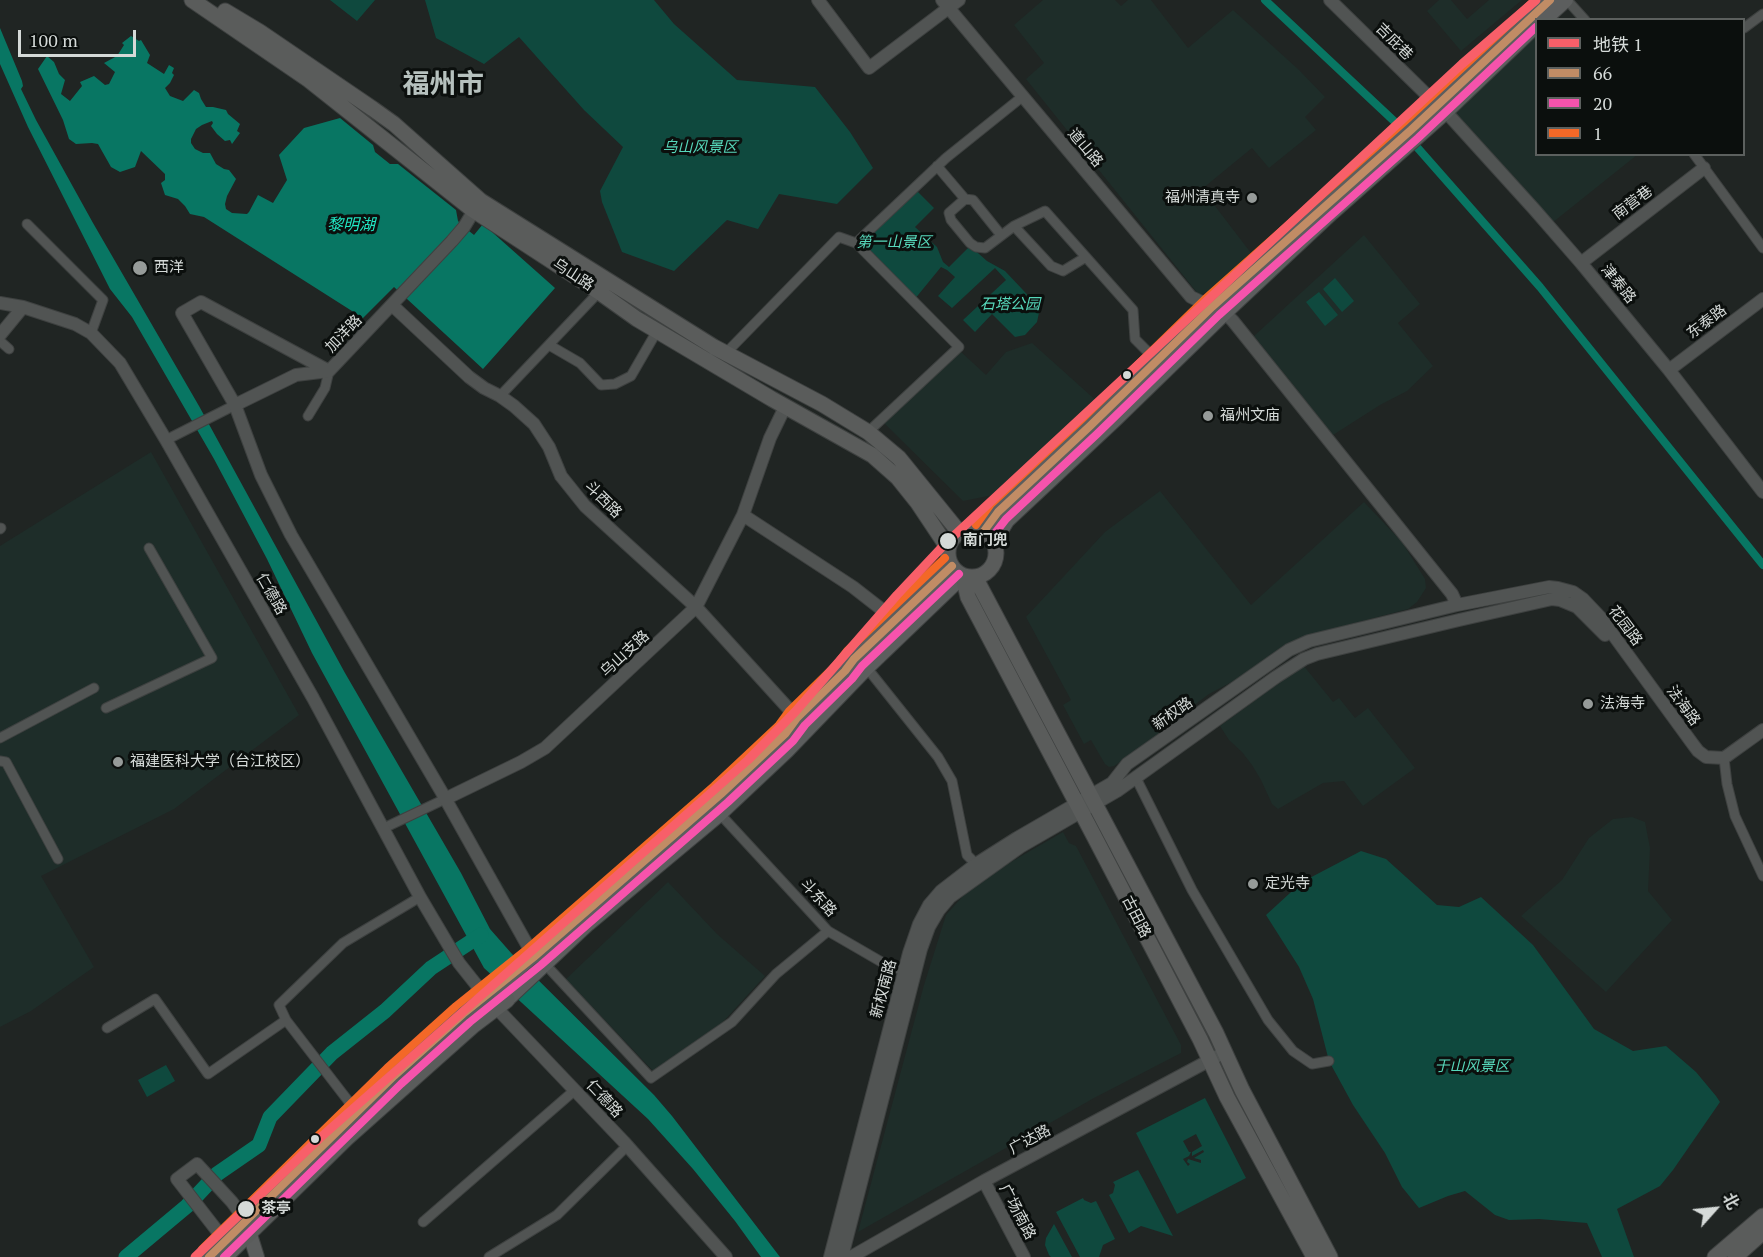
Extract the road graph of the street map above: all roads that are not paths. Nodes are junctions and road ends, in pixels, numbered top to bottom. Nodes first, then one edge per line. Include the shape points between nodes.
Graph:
1 (192, 0) edge
2 (207, 0) edge
3 (818, 0) edge
4 (959, 0) edge
5 (1330, 0) edge
6 (1550, 0) edge
7 (1566, 0) edge
8 (945, 5) edge
9 (1763, 14) edge
10 (1546, 18) edge
11 (1583, 18) edge
12 (1535, 27) edge
13 (1745, 27) edge
14 (1022, 97) junction
15 (1442, 109) junction
16 (1695, 156) edge
17 (937, 166) junction
18 (1704, 168) junction
19 (965, 199) junction
20 (477, 206) junction
21 (27, 224) dead end
22 (1014, 226) junction
23 (1001, 235) junction
24 (856, 243) junction
25 (1763, 248) edge
26 (1086, 257) junction
27 (1581, 263) junction
28 (598, 292) junction
29 (1763, 299) edge
30 (0, 303) edge
31 (392, 305) junction
32 (23, 307) junction
33 (1218, 310) junction
34 (657, 331) junction
35 (91, 333) junction
36 (0, 335) edge
37 (0, 341) edge
38 (549, 345) junction
39 (9, 349) dead end
40 (726, 353) junction
41 (1157, 361) junction
42 (1669, 370) junction
43 (329, 372) junction
44 (500, 396) junction
45 (235, 405) junction
46 (785, 407) junction
47 (308, 416) dead end
48 (868, 432) junction
49 (166, 440) junction
50 (1763, 492) edge
51 (743, 514) junction
52 (959, 532) junction
53 (989, 536) junction
54 (149, 548) dead end
55 (948, 549) junction
56 (963, 573) junction
57 (1457, 605) junction
58 (696, 607) junction
59 (894, 619) junction
60 (1289, 650) joint
61 (1295, 664) joint
62 (867, 668) junction
63 (1639, 670) junction
64 (94, 688) dead end
65 (106, 708) dead end
66 (796, 718) junction
67 (1763, 730) edge
68 (0, 738) edge
69 (1724, 758) junction
70 (0, 760) edge
71 (1136, 778) junction
72 (446, 799) junction
73 (1094, 800) junction
74 (1080, 808) junction
75 (720, 814) junction
76 (384, 828) junction
77 (58, 859) dead end
78 (976, 864) junction
79 (1763, 876) edge
80 (420, 897) junction
81 (828, 931) junction
82 (541, 962) junction
83 (909, 973) junction
84 (489, 995) junction
85 (502, 1004) junction
86 (286, 1020) junction
87 (107, 1028) dead end
88 (1225, 1052) junction
89 (1210, 1060) junction
90 (1329, 1061) dead end
91 (575, 1090) junction
92 (356, 1111) junction
93 (627, 1146) junction
94 (984, 1181) junction
95 (1763, 1216) edge
96 (423, 1222) dead end
97 (247, 1227) junction
98 (1763, 1232) edge
99 (230, 1251) edge
100 (209, 1257) edge
101 (257, 1257) edge
102 (489, 1257) edge
103 (726, 1257) edge
104 (830, 1257) edge
105 (842, 1257) edge
106 (851, 1257) edge
107 (1024, 1257) edge
108 (1314, 1257) edge
109 (1330, 1257) edge
110 (1715, 1257) edge
111 (1734, 1257) edge

1 - 20 main road, 乌山路 via 309,80
2 - 20 main road, 乌山路 via 394,124
3 - 8 street via 869,68
4 - 8 street
5 - 15 street, 吉庇巷
6 - 15 main road
7 - 10 main road
7 - 11 street
8 - 14 street, 道山路
9 - 13 street
12 - 15 main road
14 - 17 street
14 - 33 street, 道山路 via 1191,297
15 - 27 street, 津泰路
15 - 33 main road via 1332,213
16 - 18 street
17 - 19 street
17 - 24 street
18 - 25 street
18 - 27 street, 南营巷
19 - 23 street via 973,200
19 - 23 street via 949,213 970,243 985,248
20 - 28 main road, 乌山路
20 - 31 street, 加洋路 via 464,227
20 - 40 main road, 乌山路
21 - 35 street via 103,300
22 - 23 street
22 - 26 street via 1052,266 1063,271
22 - 26 street via 1045,211
24 - 40 street via 839,237
24 - 48 street via 959,347
26 - 41 street via 1133,310 1135,339
27 - 42 street, 津泰路
28 - 34 main road, 乌山路
28 - 38 street
29 - 42 street, 东泰路
30 - 32 street, 仁德路
31 - 43 street, 加洋路
31 - 44 street, 斗西路 via 469,377
32 - 35 street, 仁德路
32 - 36 street
33 - 41 main road
33 - 53 main road via 1115,420
33 - 57 street, 道山路 via 1233,321
34 - 38 street via 631,376 615,384 601,385 580,363
34 - 46 main road, 乌山路
35 - 49 street, 仁德路 via 120,363
37 - 39 street
38 - 44 street
40 - 48 main road, 乌山路
41 - 53 main road via 998,512
42 - 50 street, 津泰路
43 - 45 street, 加洋路 via 296,375
43 - 45 street via 201,302 182,313
43 - 47 street via 325,388
44 - 58 street, 斗西路 via 538,429 561,476 585,506
45 - 49 street, 加洋路
45 - 72 street via 256,465 284,522
46 - 51 street, 乌山支路
46 - 55 main road, 乌山路 via 872,455 898,478
48 - 52 main road, 乌山路 via 899,458
49 - 76 street, 仁德路
51 - 58 street, 乌山支路
51 - 59 street
52 - 53 main road via 971,528
52 - 55 main road
53 - 56 main road via 997,549 994,565 983,575
54 - 65 street via 212,658
55 - 56 main road via 948,555
56 - 59 main road
56 - 62 main road
56 - 73 main road, 古田路
56 - 74 main road, 古田路 via 968,597
57 - 60 street, 花园路 via 1309,640
57 - 63 street, 花园路 via 1549,587 1566,589 1583,598
58 - 66 street, 斗西路
58 - 72 street, 乌山支路 via 544,748
59 - 66 main road
60 - 73 street, 新权路 via 1128,764
61 - 63 street, 花园路 via 1317,654 1552,599 1567,602 1583,612
61 - 71 street, 新权路
62 - 75 main road via 787,752
62 - 78 street via 938,757 952,781 967,855
63 - 69 street, 法海路 via 1698,751 1706,757
64 - 68 street
66 - 82 main road via 786,733
67 - 69 street
69 - 79 street via 1735,816
70 - 77 street via 6,762
71 - 73 street, 新权路
71 - 90 street via 1192,890 1268,1020 1293,1051 1312,1064
72 - 76 street, 乌山支路
72 - 82 street
73 - 74 street, 新权路
73 - 88 main road, 古田路
74 - 78 street, 新权南路 via 1017,838
74 - 83 street, 新权南路 via 950,897 929,927
74 - 89 main road, 古田路
75 - 81 street, 斗东路
75 - 82 main road
76 - 80 street, 仁德路
78 - 83 street, 新权南路 via 929,905 919,924
80 - 84 street, 仁德路 via 459,963
80 - 86 street via 343,942 279,1005
81 - 82 street via 776,974 732,1022 651,1078
81 - 83 street, 斗东路 via 885,964
82 - 84 main road
82 - 85 main road
83 - 104 street, 新权南路
83 - 105 street, 新权南路
84 - 85 street, 仁德路
84 - 92 main road
85 - 91 street, 仁德路
85 - 97 main road
86 - 87 street via 207,1074 155,999
86 - 92 street
88 - 89 street, 广达路
88 - 109 main road, 古田路
89 - 94 street, 广达路
89 - 108 main road, 古田路
91 - 93 street, 仁德路
91 - 96 street
92 - 97 main road
93 - 102 street via 557,1215
93 - 103 street, 仁德路
94 - 106 street, 广达路
94 - 107 street, 广场南路
95 - 110 main road
97 - 99 main road
97 - 99 street via 220,1188 197,1164 177,1179
97 - 101 main road
98 - 111 main road
99 - 100 main road

